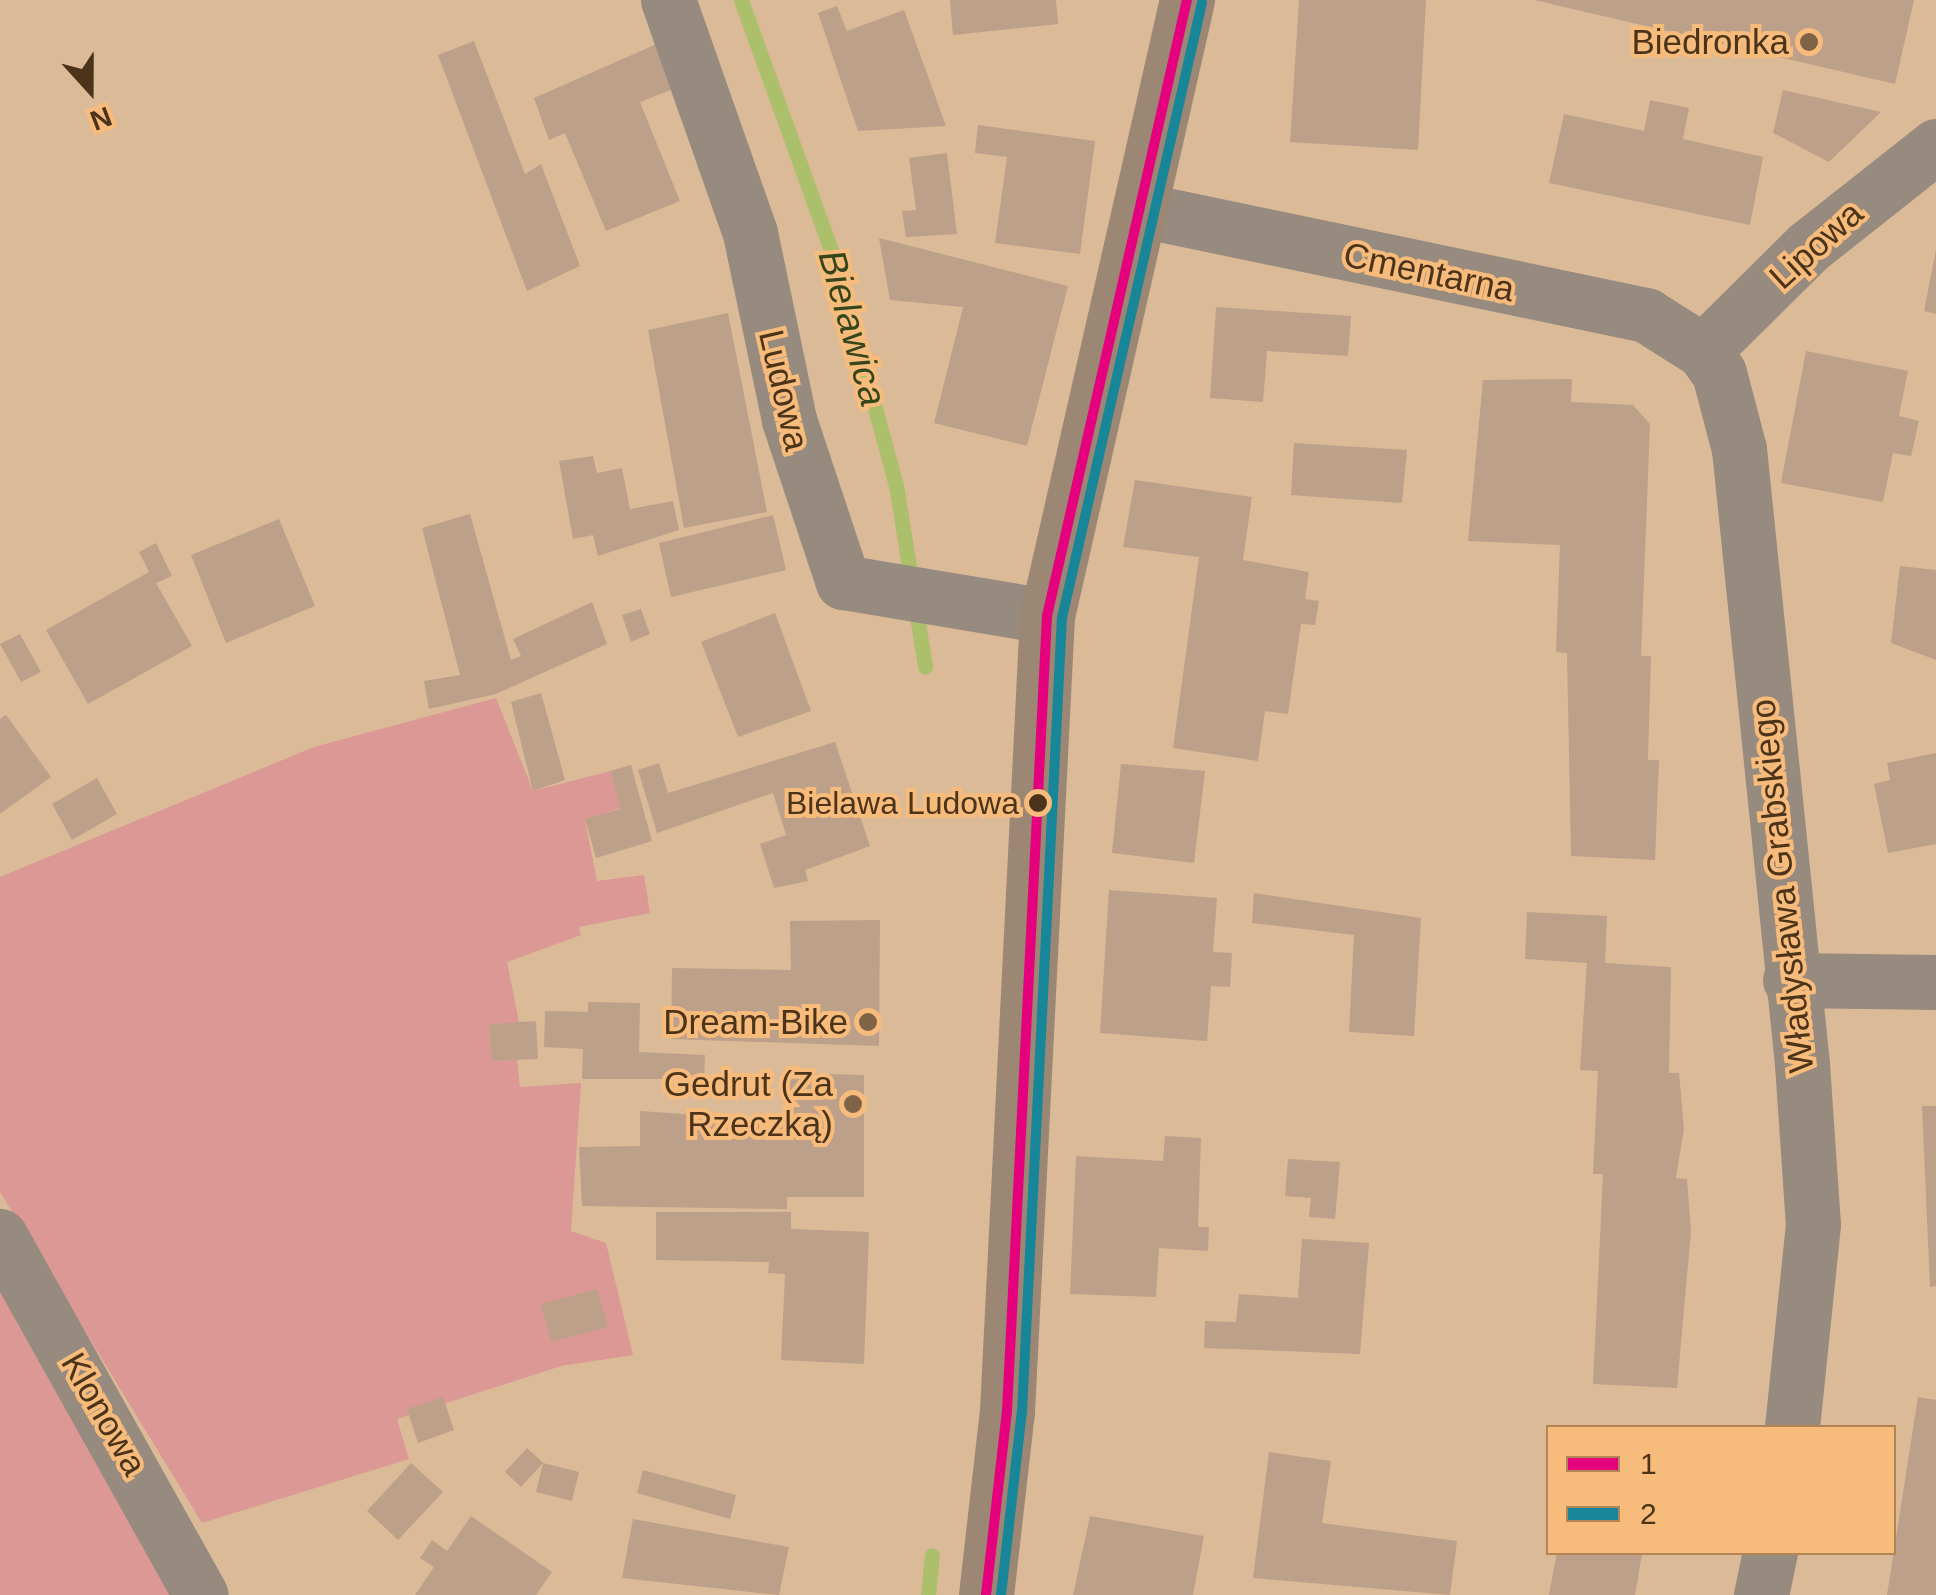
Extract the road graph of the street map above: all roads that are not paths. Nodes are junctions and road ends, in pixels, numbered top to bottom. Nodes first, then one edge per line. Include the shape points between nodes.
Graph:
1 (668, 0) edge
2 (1187, 0) edge
3 (1936, 146) edge
4 (1146, 211) junction
5 (1704, 352) junction
6 (1047, 616) junction
7 (1790, 980) junction
8 (1936, 982) edge
9 (0, 1236) edge
10 (1792, 1425) edge
11 (1769, 1555) edge
12 (201, 1595) edge
13 (986, 1595) edge
14 (1761, 1595) edge

1 - 6 street, Ludowa via 750,233 789,420 843,582
2 - 4 main road
3 - 5 street, Lipowa via 1808,247
4 - 5 street, Cmentarna via 1646,315
4 - 6 main road
5 - 7 street, Władysława Grabskiego via 1733,412 1739,450
6 - 13 main road via 1007,1411
7 - 8 street
7 - 10 street, Władysława Grabskiego via 1813,1224
9 - 12 street, Klonowa
11 - 14 street

